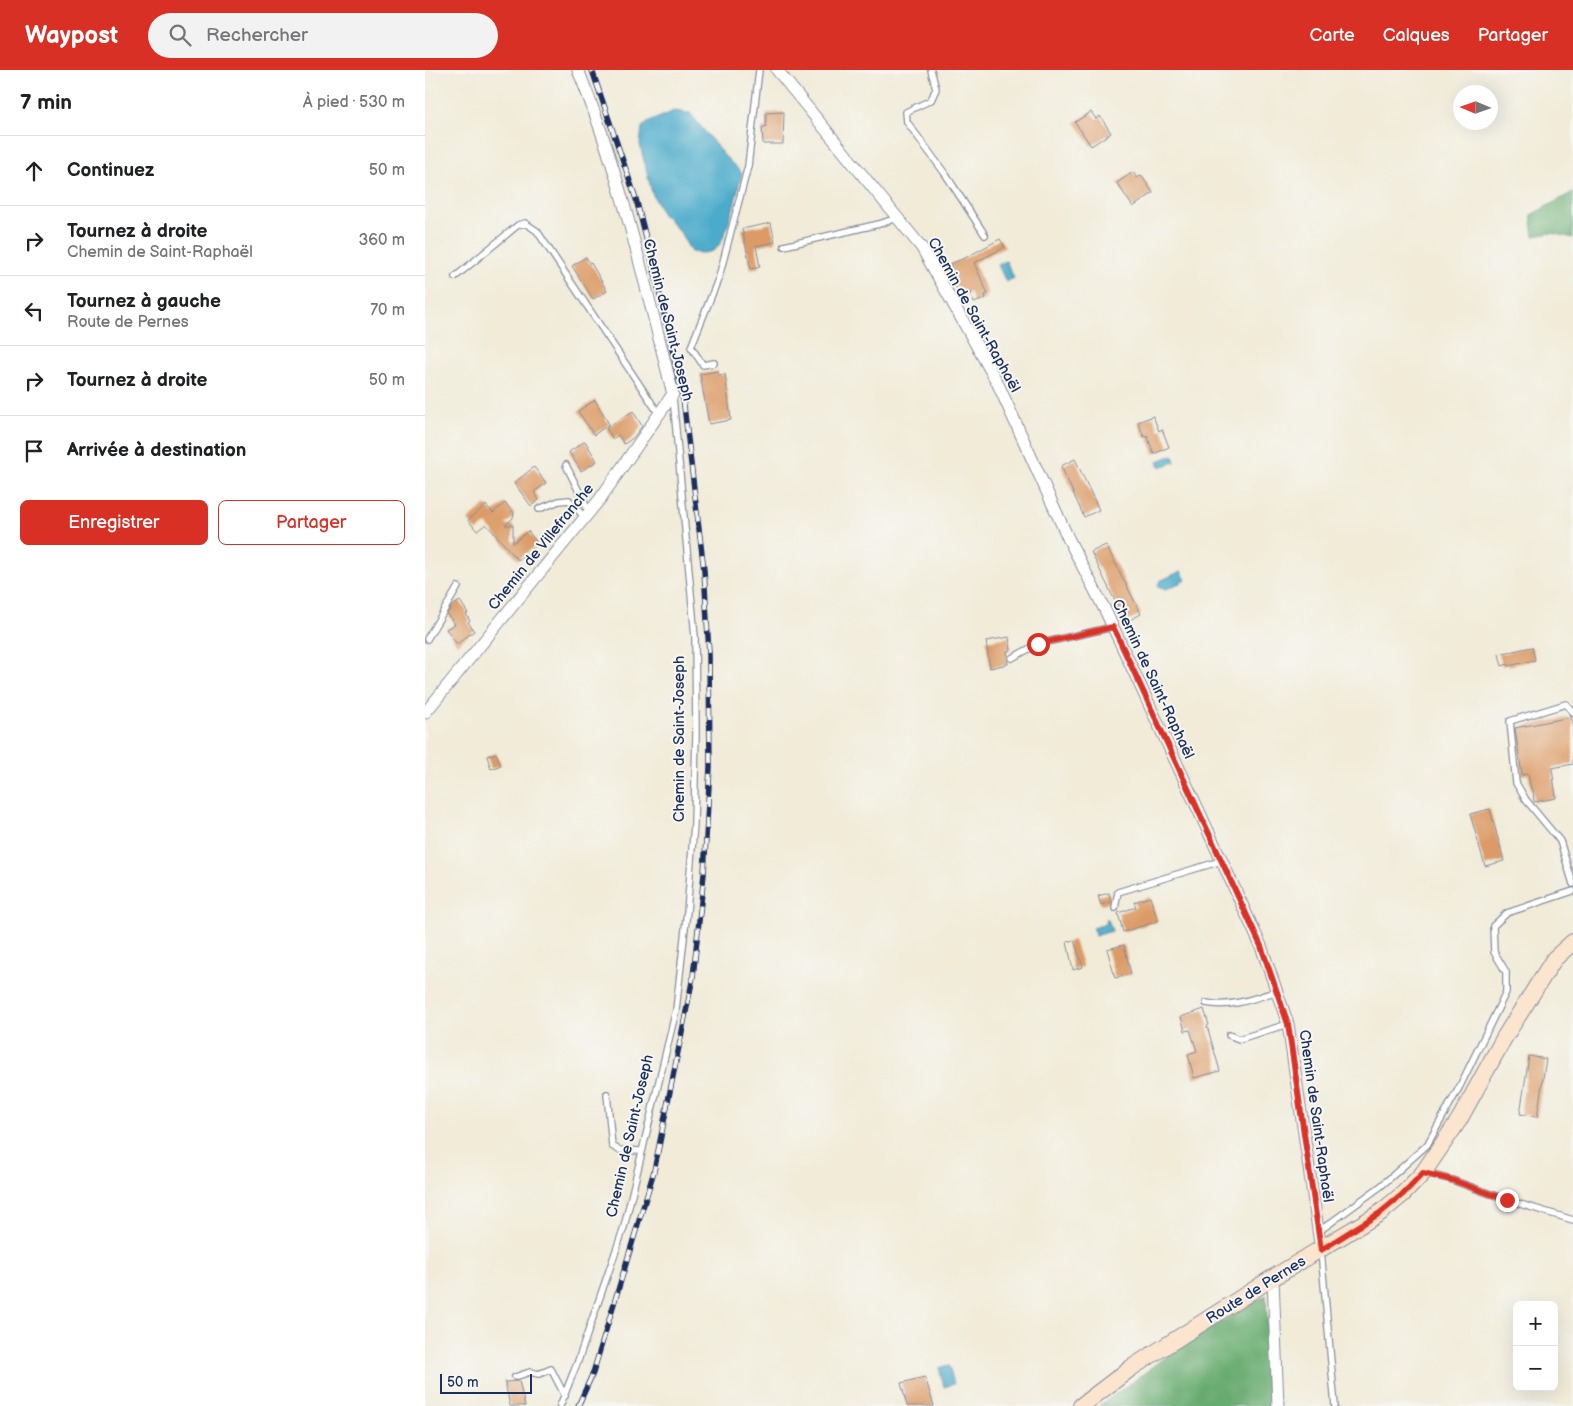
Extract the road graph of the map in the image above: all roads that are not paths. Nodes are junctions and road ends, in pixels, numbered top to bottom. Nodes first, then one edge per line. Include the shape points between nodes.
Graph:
1 (578, 70) edge
2 (759, 70) edge
3 (777, 70) edge
4 (931, 70) edge
5 (897, 218) junction
6 (985, 235) dead end
7 (784, 246) dead end
8 (455, 276) dead end
9 (714, 363) dead end
10 (673, 394) junction
11 (659, 414) junction
12 (566, 465) dead end
13 (539, 509) dead end
14 (587, 515) junction
15 (458, 587) dead end
16 (1113, 627) junction
17 (427, 639) dead end
18 (1012, 658) dead end
19 (1573, 712) edge
20 (425, 713) edge
21 (1221, 861) junction
22 (1573, 884) edge
23 (1573, 891) edge
24 (1115, 908) dead end
25 (1573, 942) edge
26 (1277, 991) junction
27 (1206, 1002) dead end
28 (1288, 1024) junction
29 (1229, 1035) dead end
30 (607, 1094) dead end
31 (641, 1151) junction
32 (1423, 1173) junction
33 (1573, 1220) edge
34 (1318, 1232) junction
35 (1321, 1250) junction
36 (1273, 1278) junction
37 (515, 1377) dead end
38 (565, 1396) junction
39 (560, 1406) edge
40 (1081, 1406) edge
41 (1278, 1406) edge
42 (1335, 1406) edge

1 - 10 street, Chemin de Saint-Joseph via 624,204
2 - 9 lane via 747,166 719,277 691,347 703,365
3 - 5 street, Chemin de Saint-Raphaël
4 - 6 lane via 936,89 931,100 906,112 907,122
5 - 7 lane
5 - 16 street, Chemin de Saint-Raphaël via 922,248 997,382 1068,538
8 - 11 lane via 518,225 525,224 537,231
10 - 11 street, Chemin de Villefranche
10 - 31 lane, Chemin de Saint-Joseph via 695,637 694,824 675,1010
11 - 14 street, Chemin de Villefranche
12 - 14 lane
13 - 14 lane via 569,500
14 - 20 street, Chemin de Villefranche
15 - 17 lane
16 - 18 lane via 1038,644
16 - 21 street, Chemin de Saint-Raphaël
19 - 22 lane via 1566,704 1510,721 1516,783 1560,841
21 - 24 lane via 1118,892
21 - 26 street, Chemin de Saint-Raphaël via 1261,946
23 - 34 lane via 1507,913 1493,926 1494,952 1505,972 1506,992 1427,1146 1381,1186
25 - 32 street, Route de Pernes via 1555,959 1504,1038 1459,1120
26 - 27 lane via 1219,1006
26 - 28 street, Chemin de Saint-Raphaël
28 - 29 lane via 1239,1039
28 - 34 street, Chemin de Saint-Raphaël
30 - 31 lane via 612,1146 619,1150
31 - 38 lane, Chemin de Saint-Joseph via 624,1227
32 - 33 lane
32 - 35 street, Route de Pernes via 1380,1213
34 - 35 street, Chemin de Saint-Raphaël
35 - 36 street, Route de Pernes
35 - 42 lane
36 - 40 street, Route de Pernes via 1131,1368
36 - 41 street
37 - 38 lane via 551,1369
38 - 39 lane, Chemin de Saint-Joseph

